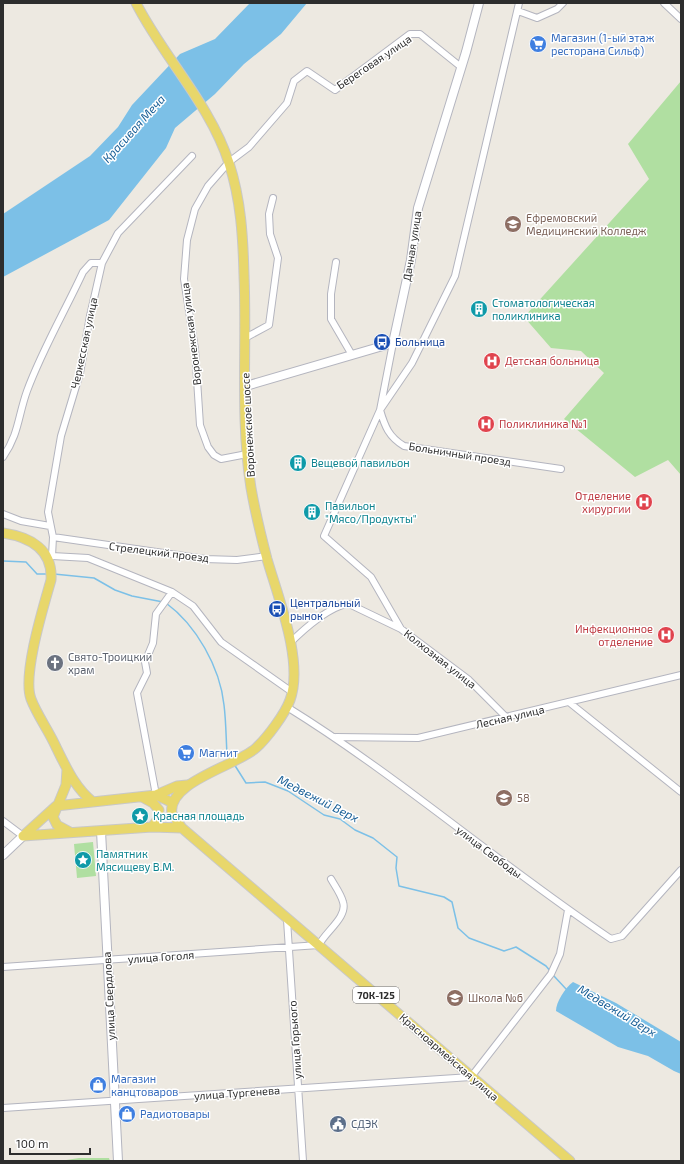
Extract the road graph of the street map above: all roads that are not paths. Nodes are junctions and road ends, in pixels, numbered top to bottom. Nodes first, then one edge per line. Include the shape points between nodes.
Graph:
1 (136, 3) edge
2 (479, 3) edge
3 (519, 3) edge
4 (563, 3) edge
5 (664, 3) edge
6 (518, 11) junction
7 (681, 19) edge
8 (461, 67) junction
9 (192, 156) dead end
10 (229, 162) junction
11 (273, 198) dead end
12 (336, 262) dead end
13 (102, 263) junction
14 (245, 338) junction
15 (393, 343) junction
16 (352, 355) junction
17 (246, 386) junction
18 (380, 410) junction
19 (247, 454) junction
20 (3, 457) edge
21 (560, 469) dead end
22 (3, 514) edge
23 (50, 526) junction
24 (3, 533) edge
25 (53, 537) junction
26 (49, 556) junction
27 (266, 556) junction
28 (172, 592) junction
29 (401, 629) junction
30 (291, 642) junction
31 (681, 675) edge
32 (292, 692) junction
33 (570, 703) junction
34 (287, 707) junction
35 (507, 718) junction
36 (336, 737) junction
37 (67, 769) junction
38 (187, 785) junction
39 (681, 792) edge
40 (156, 795) junction
41 (142, 797) junction
42 (93, 802) junction
43 (172, 803) junction
44 (56, 806) junction
45 (172, 814) junction
46 (3, 820) edge
47 (152, 827) junction
48 (182, 828) junction
49 (101, 831) junction
50 (71, 833) junction
51 (23, 836) junction
52 (3, 855) edge
53 (681, 870) edge
54 (331, 879) dead end
55 (568, 910) junction
56 (287, 920) junction
57 (319, 945) junction
58 (290, 948) junction
59 (107, 960) junction
60 (3, 967) edge
61 (471, 1076) junction
62 (298, 1088) junction
63 (116, 1101) junction
64 (3, 1108) edge
65 (118, 1161) edge
66 (303, 1161) edge
67 (570, 1161) edge

1 - 10 main road, Воронежское шоссе via 209,117
2 - 8 street, Дачная улица
3 - 6 street
4 - 6 street via 557,9 537,18
5 - 7 street
6 - 18 street via 455,276 412,363
8 - 10 street, Береговая улица via 420,34 410,34 335,90 307,71 294,81 287,103 249,147
8 - 15 street, Дачная улица via 418,208
9 - 13 street, Черкесская улица via 118,233
10 - 14 main road, Воронежское шоссе via 239,199 243,240
10 - 19 street, Воронежская улица via 208,186 195,209 187,240 184,279 195,349 200,425 205,439 214,455 221,459
11 - 14 street via 269,214 270,234 278,258 269,325
12 - 16 street via 330,319
13 - 20 street via 92,263 83,272 40,361 27,392 12,444
13 - 23 street, Черкесская улица via 80,373 61,436 48,512
14 - 17 main road, Воронежское шоссе
15 - 16 street
15 - 18 street, Колхозная улица
16 - 17 street
17 - 19 main road, Воронежское шоссе
18 - 21 street, Больничный проезд via 385,428 394,440 404,446
18 - 29 street, Колхозная улица via 324,536 371,577
19 - 27 main road, Воронежское шоссе
22 - 23 street via 21,521
23 - 25 street, Черкесская улица
24 - 26 main road via 28,539
25 - 26 street, Черкесская улица
25 - 27 street, Стрелецкий проезд via 205,560 237,560
26 - 28 street via 88,558
26 - 37 main road via 51,580 32,652 30,697
27 - 30 main road, Воронежское шоссе
28 - 32 street via 193,606 221,642
28 - 40 street via 156,614 153,642 145,662 146,673 137,693
29 - 30 street via 349,604 342,604 307,626
29 - 35 street, Колхозная улица via 469,680
30 - 32 main road, Воронежское шоссе via 294,664
31 - 33 street, Лесная улица
32 - 34 main road, Воронежское шоссе
33 - 35 street, Лесная улица
33 - 39 street
34 - 36 street, улица Свободы
34 - 38 main road, Воронежское шоссе via 257,747 240,759
35 - 36 street, Лесная улица via 418,738
36 - 55 street, улица Свободы
37 - 42 main road via 84,795
37 - 44 main road via 66,785
38 - 40 main road via 177,786
38 - 43 main road
40 - 41 main road
40 - 43 main road
41 - 42 main road
41 - 47 main road via 159,810 158,819
42 - 44 main road
43 - 45 main road
44 - 50 main road via 53,817 57,825
44 - 51 main road
45 - 47 main road
45 - 48 main road
46 - 51 street
47 - 48 main road
47 - 49 main road
48 - 56 main road, Красноармейская улица / 70К-125
49 - 50 main road
49 - 59 street, улица Свердлова
50 - 51 main road
51 - 52 street
53 - 55 street, улица Свободы via 622,936 611,939
54 - 57 street via 344,903 342,914 322,937
55 - 61 street via 560,954 551,974
56 - 57 main road, Красноармейская улица / 70К-125
56 - 58 street, улица Горького
57 - 58 street, улица Гоголя
57 - 61 main road, Красноармейская улица / 70К-125
58 - 59 street, улица Гоголя
58 - 62 street, улица Горького
59 - 60 street, улица Гоголя
59 - 63 street, улица Свердлова
61 - 62 street, улица Тургенева
61 - 67 main road, Красноармейская улица / 70К-125
62 - 63 street, улица Тургенева
62 - 66 street, улица Горького
63 - 64 street, улица Тургенева
63 - 65 street, улица Свердлова

